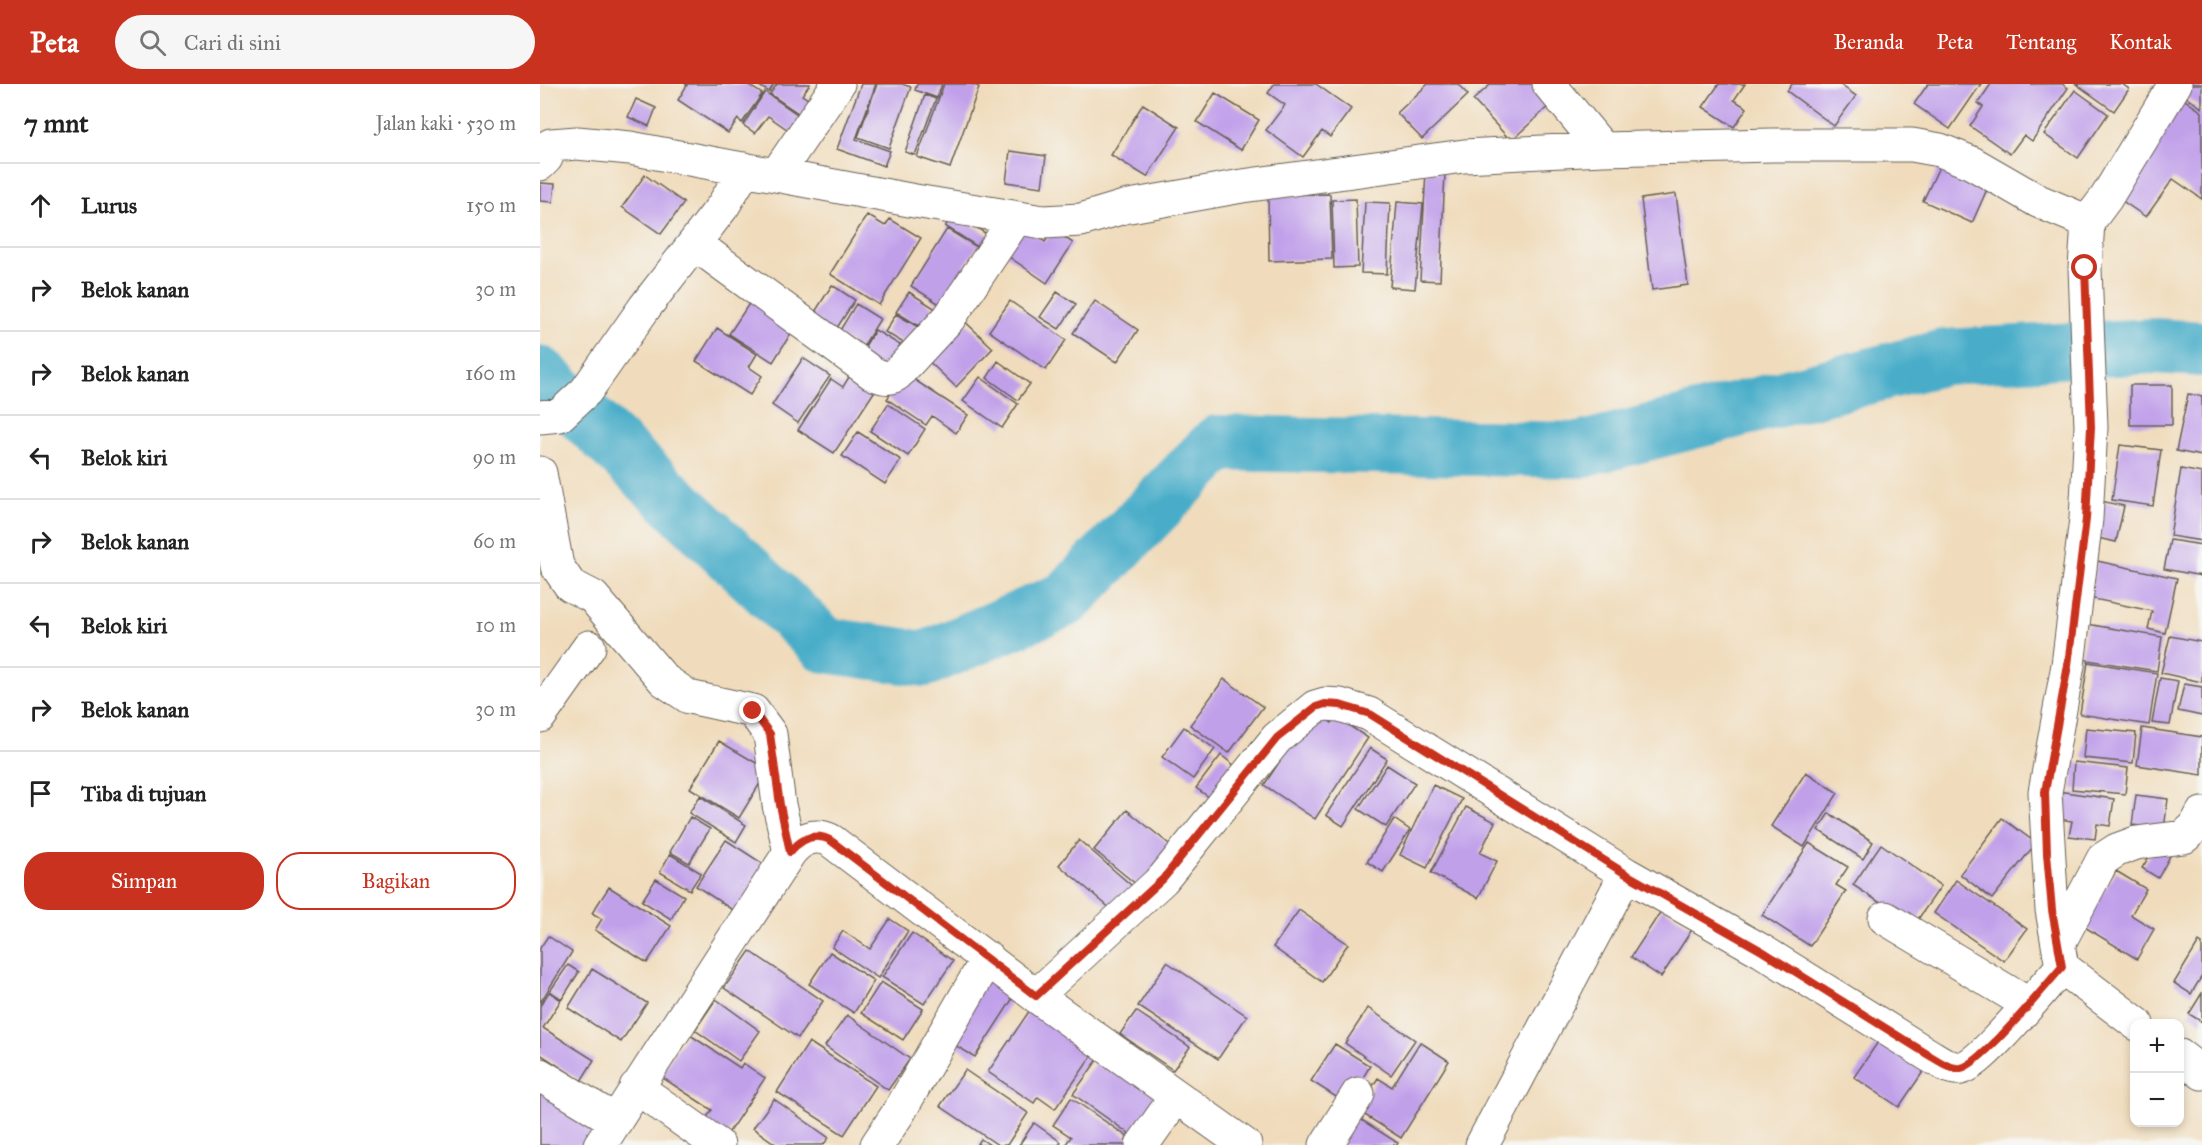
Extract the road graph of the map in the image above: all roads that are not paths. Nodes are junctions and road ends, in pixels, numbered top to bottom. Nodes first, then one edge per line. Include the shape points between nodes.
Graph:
1 (838, 84) edge
2 (1549, 84) edge
3 (2175, 84) edge
4 (1603, 149) junction
5 (545, 151) edge
6 (748, 180) junction
7 (1016, 218) junction
8 (2088, 222) junction
9 (695, 244) junction
10 (550, 416) edge
11 (540, 473) edge
12 (589, 647) dead end
13 (540, 716) edge
14 (2202, 814) edge
15 (790, 852) junction
16 (1626, 874) junction
17 (1885, 918) dead end
18 (2060, 956) junction
19 (988, 958) junction
20 (1036, 996) junction
21 (2028, 1004) junction
22 (2132, 1019) edge
23 (2184, 1059) edge
24 (2202, 1073) edge
25 (540, 1075) edge
26 (636, 1087) junction
27 (1358, 1094) dead end
28 (1176, 1097) junction
29 (608, 1133) edge
30 (718, 1145) edge
31 (877, 1145) edge
32 (1142, 1145) edge
33 (1245, 1145) edge
34 (1326, 1145) edge
35 (1482, 1145) edge

1 - 6 street
2 - 4 street
3 - 8 street
4 - 7 street via 1464,156 1242,186 1124,207 1081,220 1043,222
4 - 8 street via 1912,145 1940,150 1972,163 2038,201
5 - 6 street via 577,143 630,148
6 - 7 street
6 - 9 street
7 - 9 street via 949,318 894,377 887,378 872,373
8 - 18 street via 2085,268 2091,427 2086,519 2068,665 2045,792 2052,910
9 - 10 street via 586,391
11 - 15 street via 557,566 570,585 594,597 664,680 689,697 753,711 770,734
12 - 13 street
14 - 18 street via 2184,837 2136,843 2103,859
15 - 19 street via 812,836 830,840
15 - 26 street
16 - 20 street via 1370,714 1325,704 1277,738 1163,879
16 - 21 street via 1762,951 1952,1067 1968,1066
16 - 35 street
17 - 21 street
18 - 21 street
18 - 22 street
19 - 20 street
19 - 31 street
20 - 28 street
23 - 24 street
25 - 29 street
26 - 29 street
26 - 30 street
27 - 34 street
28 - 32 street
28 - 33 street

